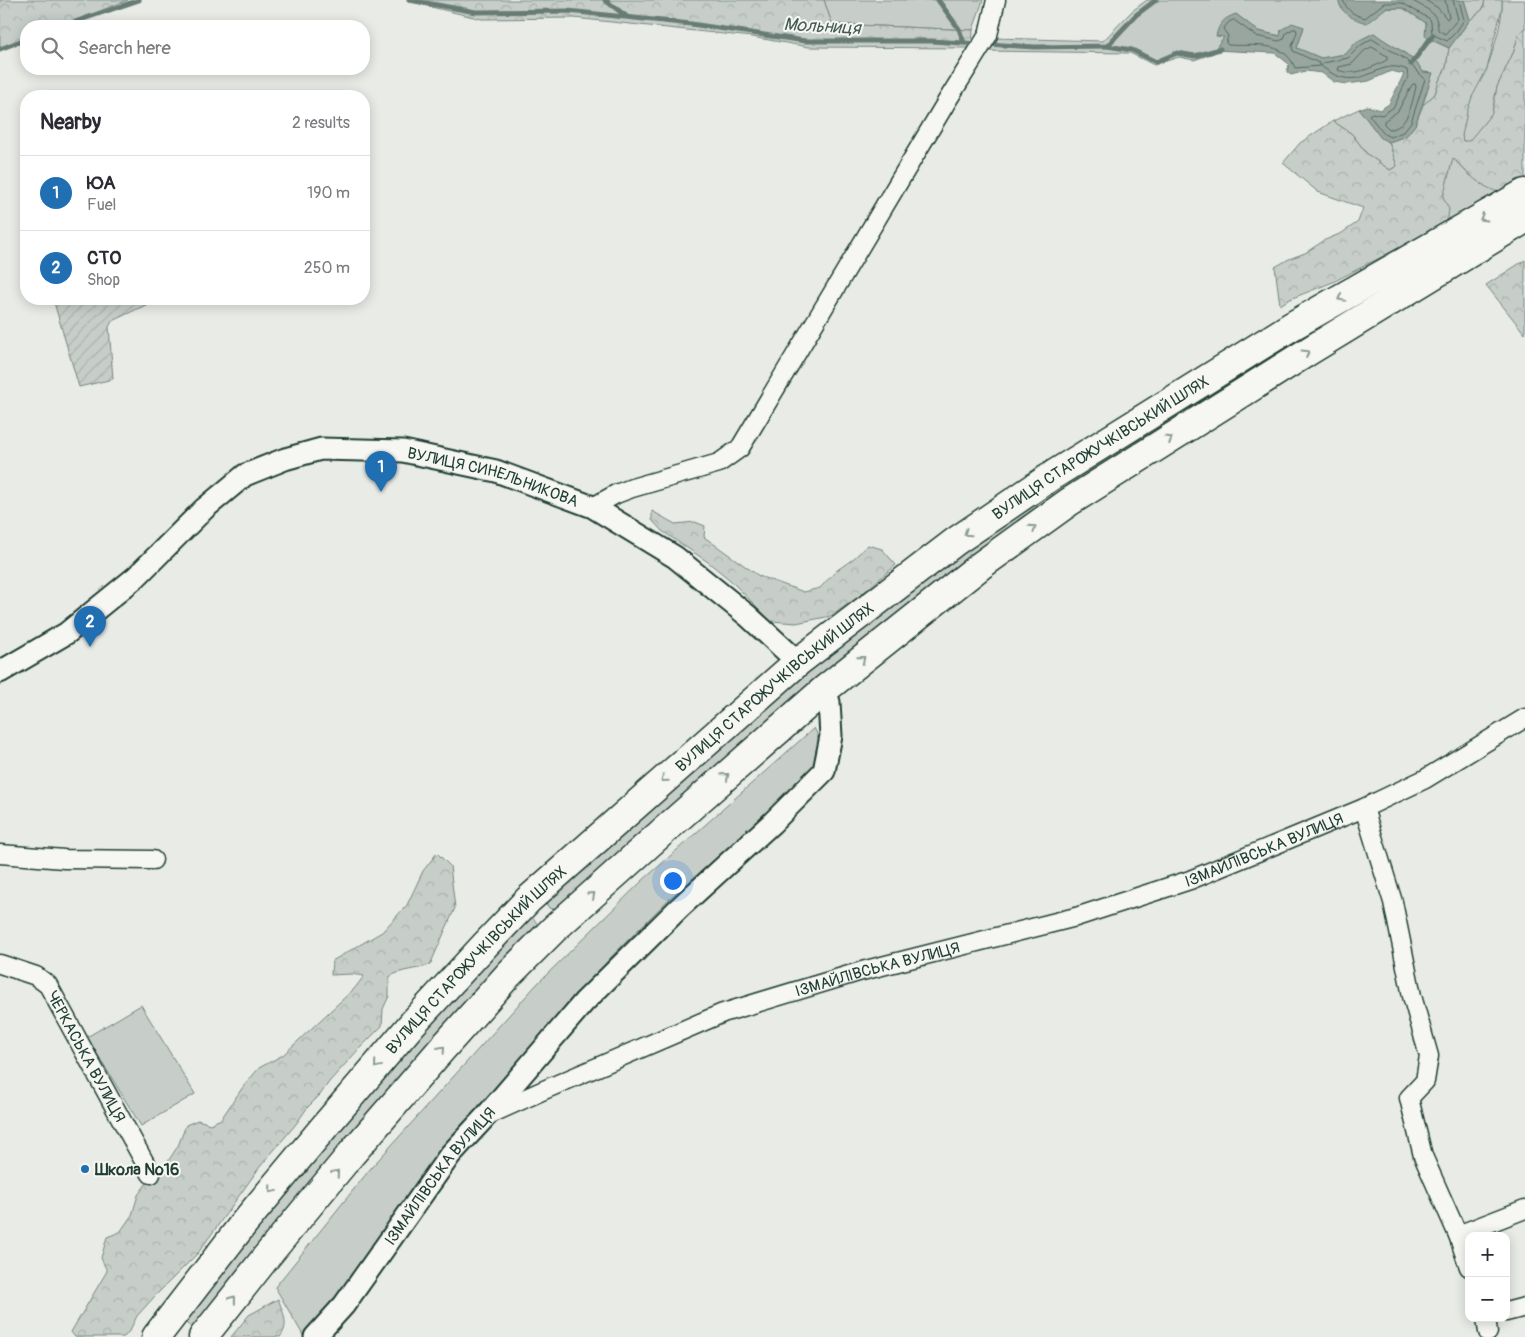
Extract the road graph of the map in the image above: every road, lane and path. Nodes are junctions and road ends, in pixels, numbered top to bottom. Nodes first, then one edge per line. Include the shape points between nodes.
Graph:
1 (996, 0) edge
2 (1525, 193) edge
3 (1525, 219) edge
4 (1053, 476) junction
5 (1069, 502) junction
6 (593, 507) junction
7 (798, 662) junction
8 (0, 672) edge
9 (824, 690) junction
10 (1525, 718) edge
11 (1364, 808) junction
12 (0, 854) edge
13 (153, 860) dead end
14 (528, 900) junction
15 (555, 928) junction
16 (0, 964) edge
17 (486, 1116) junction
18 (151, 1174) dead end
19 (1525, 1210) edge
20 (1458, 1235) junction
21 (1465, 1255) edge
22 (1525, 1307) edge
23 (1510, 1311) edge
24 (166, 1334) edge
25 (203, 1337) edge
26 (315, 1337) edge

1 - 6 street via 988,35 740,448 719,463 632,488
2 -> 4 main road, ВУЛИЦЯ СТАРОЖУЧКІВСЬКИЙ ШЛЯХ via 1292,326
5 -> 3 main road, ВУЛИЦЯ СТАРОЖУЧКІВСЬКИЙ ШЛЯХ
4 - 5 main road
4 -> 7 main road, ВУЛИЦЯ СТАРОЖУЧКІВСЬКИЙ ШЛЯХ via 956,540
9 -> 5 main road, ВУЛИЦЯ СТАРОЖУЧКІВСЬКИЙ ШЛЯХ via 980,566
6 - 7 street, ВУЛИЦЯ СИНЕЛЬНИКОВА via 675,557 748,616
6 - 8 street, ВУЛИЦЯ СИНЕЛЬНИКОВА via 496,471 403,450 322,449 285,459 245,475 204,509 136,577 67,633
7 -> 14 main road, ВУЛИЦЯ СТАРОЖУЧКІВСЬКИЙ ШЛЯХ
15 -> 9 main road, ВУЛИЦЯ СТАРОЖУЧКІВСЬКИЙ ШЛЯХ
9 - 17 street via 829,702 831,736 824,771 584,1002
10 - 11 street, ІЗМАЙЛІВСЬКА ВУЛИЦЯ via 1425,779
11 - 17 street, ІЗМАЙЛІВСЬКА ВУЛИЦЯ via 1162,890 1076,917 862,972 723,1013
11 - 20 street via 1393,902 1412,996 1429,1056 1425,1080 1409,1098 1423,1156
12 - 13 street
14 - 15 main road
14 -> 24 main road, ВУЛИЦЯ СТАРОЖУЧКІВСЬКИЙ ШЛЯХ via 413,1023 244,1223
25 -> 15 main road, ВУЛИЦЯ СТАРОЖУЧКІВСЬКИЙ ШЛЯХ via 434,1057
16 - 18 street, ЧЕРКАСЬКА ВУЛИЦЯ via 36,976 48,985
17 - 26 street, ІЗМАЙЛІВСЬКА ВУЛИЦЯ via 450,1155 344,1306
19 - 20 street
20 - 21 street
22 - 23 street

